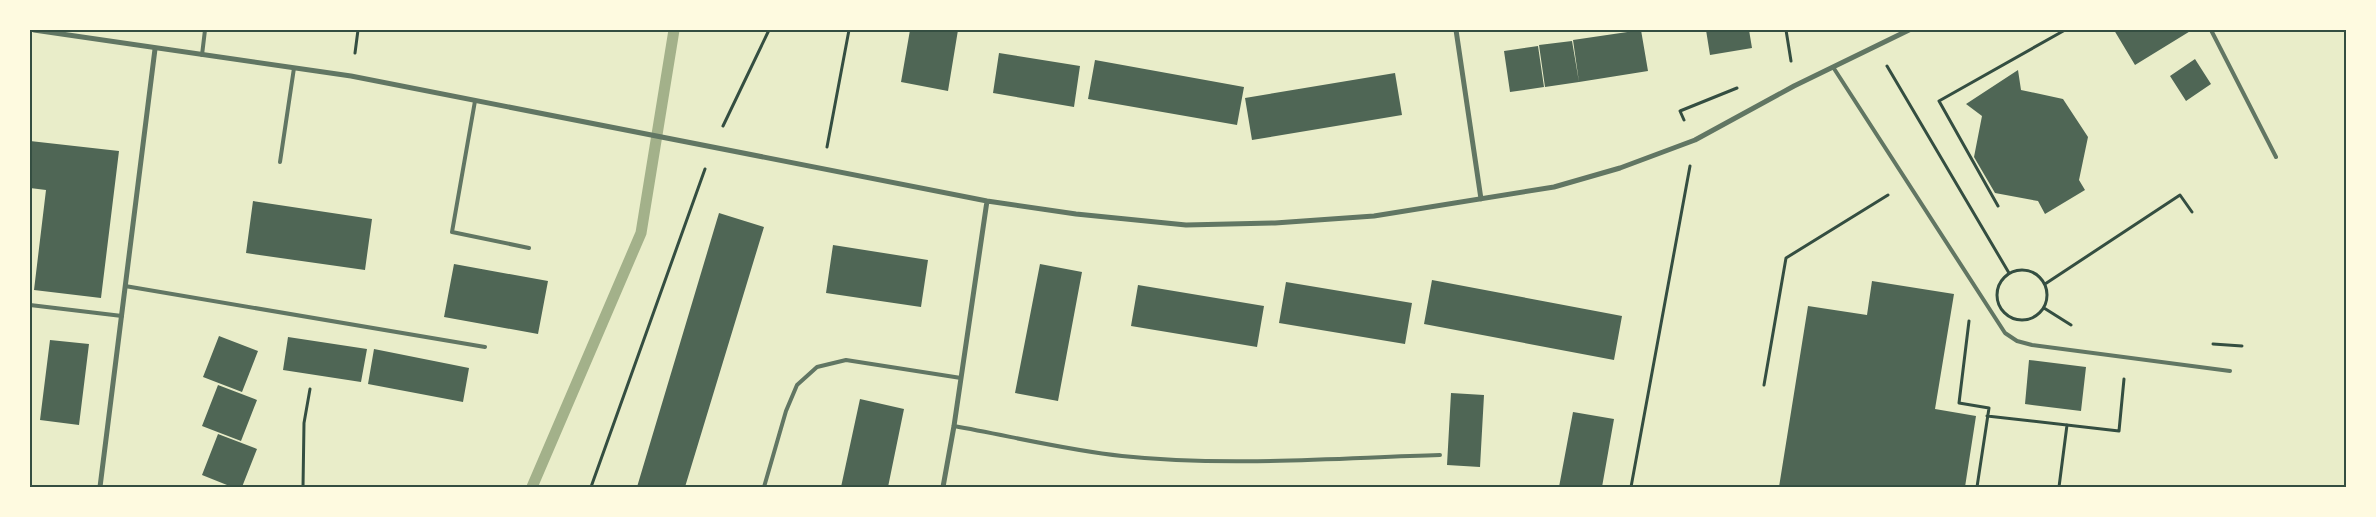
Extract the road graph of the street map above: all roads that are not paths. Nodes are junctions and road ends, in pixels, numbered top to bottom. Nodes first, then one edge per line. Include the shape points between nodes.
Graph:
1 (34, 30) edge
2 (205, 30) edge
3 (1456, 30) edge
4 (1908, 30) edge
5 (2211, 30) edge
6 (155, 48) junction
7 (202, 55) junction
8 (1834, 67) junction
9 (294, 68) junction
10 (475, 100) junction
11 (2276, 157) dead end
12 (280, 162) dead end
13 (1481, 199) junction
14 (987, 201) junction
15 (529, 248) dead end
16 (125, 286) junction
17 (30, 305) edge
18 (122, 316) junction
19 (485, 347) dead end
20 (2230, 371) dead end
21 (961, 378) junction
22 (954, 426) junction
23 (1440, 455) dead end
24 (100, 487) edge
25 (764, 487) edge
26 (943, 487) edge

1 - 6 street
2 - 7 lane
3 - 13 street
4 - 8 street
5 - 11 lane
6 - 7 street
6 - 16 street
7 - 9 street
8 - 13 street via 1694,140 1620,168 1564,184
8 - 20 lane via 2005,333 2032,345
9 - 10 street
9 - 12 lane
10 - 14 street
10 - 15 lane via 452,232
13 - 14 street via 1374,216 1186,225
14 - 21 street
16 - 18 street
16 - 19 lane
17 - 18 lane
18 - 24 street
21 - 22 street
21 - 25 lane via 846,360 817,367 797,385
22 - 23 lane via 1121,456 1168,459 1211,461
22 - 26 street

